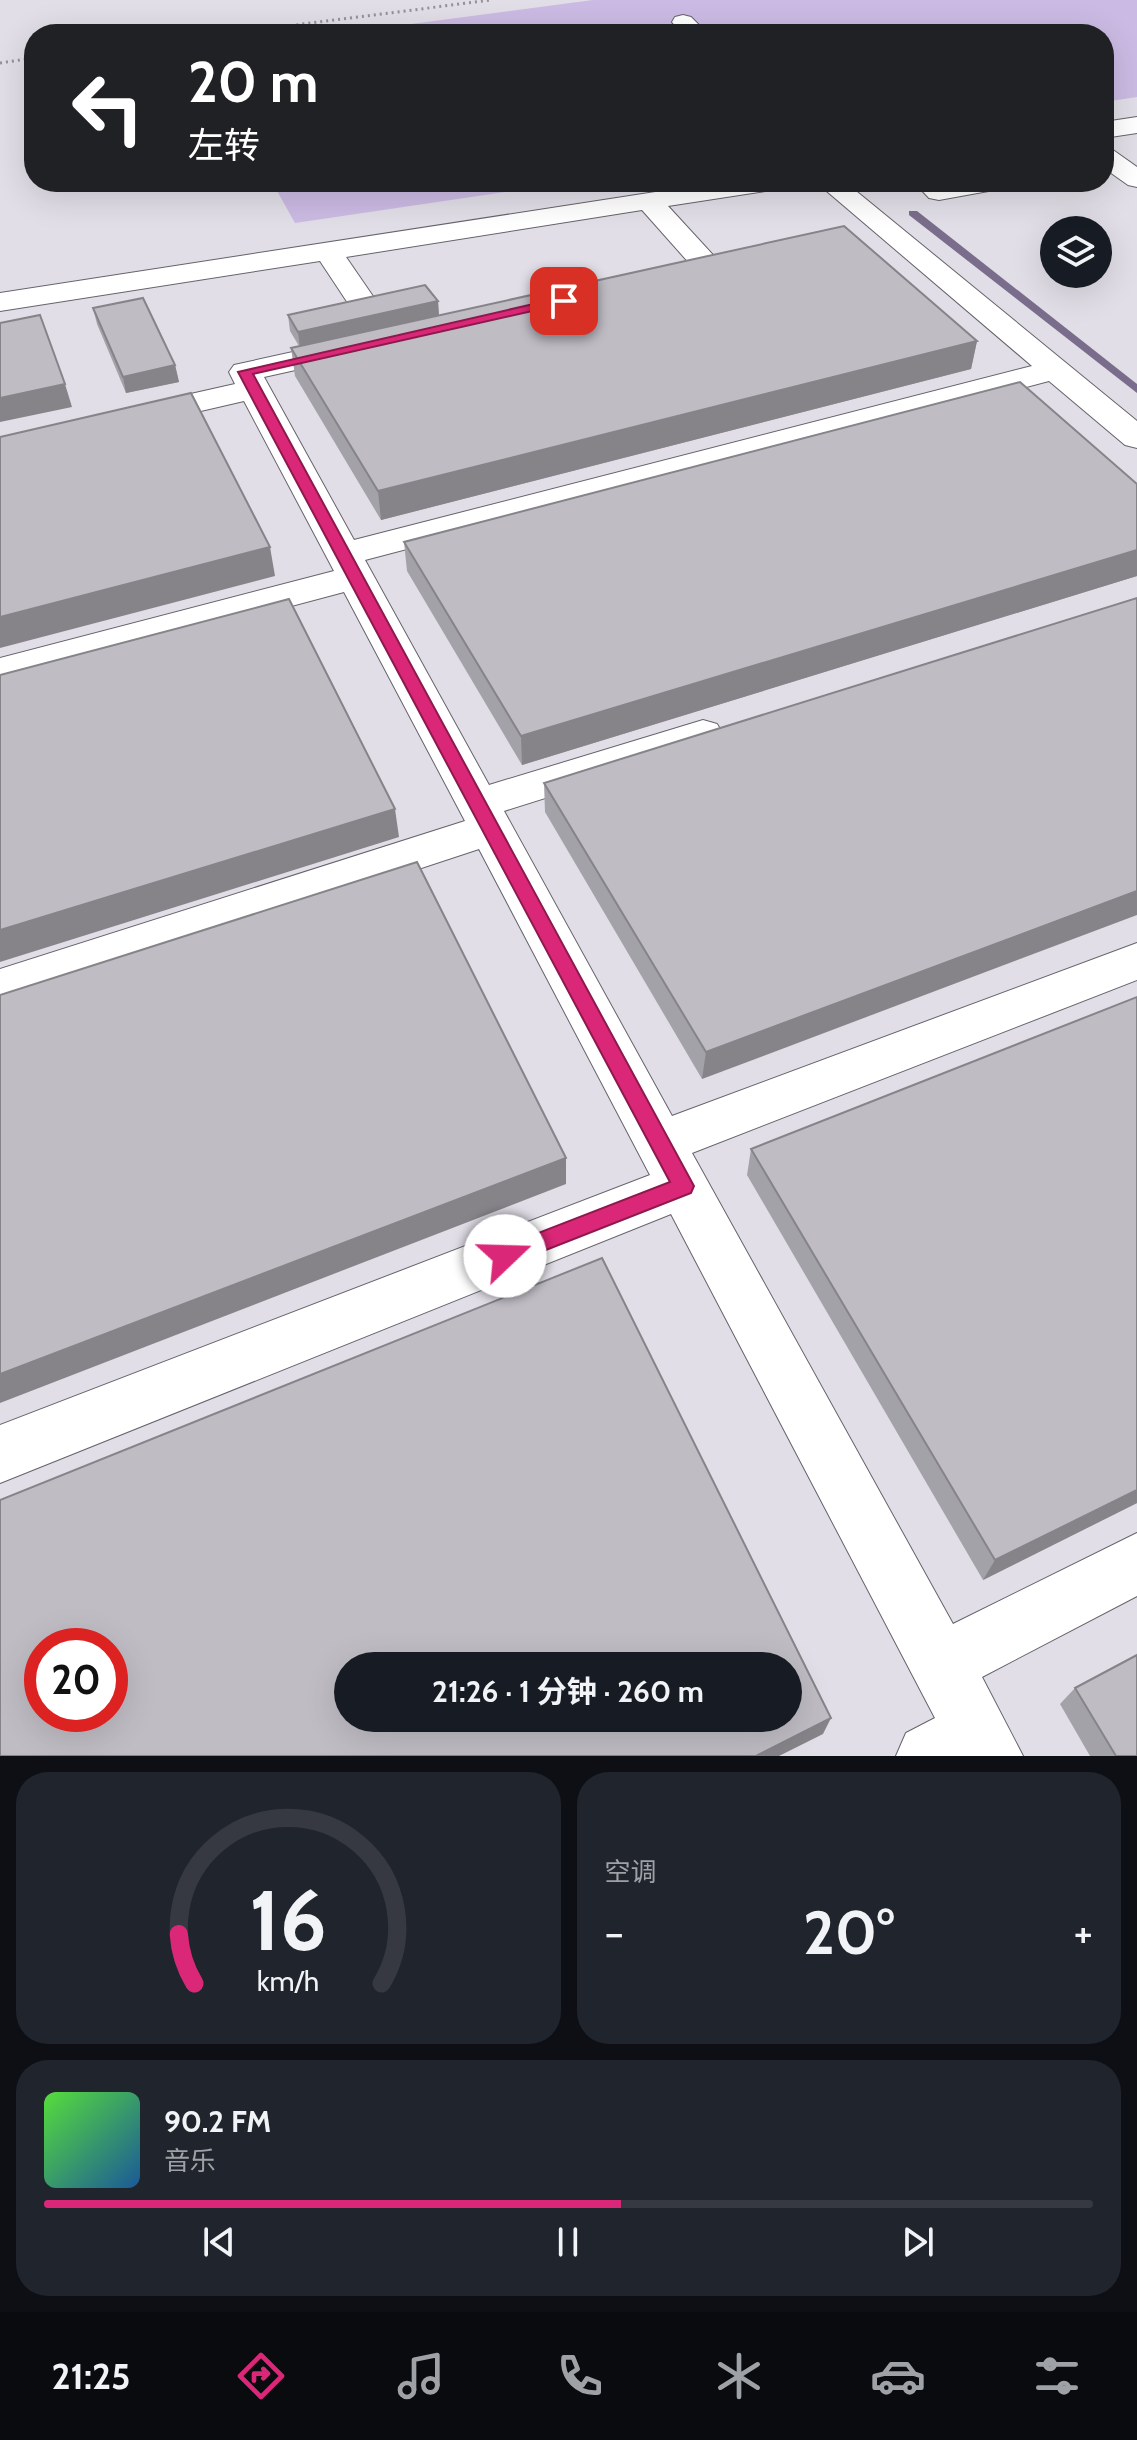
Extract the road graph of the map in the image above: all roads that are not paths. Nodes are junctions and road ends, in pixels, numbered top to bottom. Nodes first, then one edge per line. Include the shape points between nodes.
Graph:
1 (1137, 125) edge
2 (1114, 128) edge
3 (1114, 164) edge
4 (1137, 179) edge
5 (707, 192) edge
6 (837, 192) edge
7 (648, 201) junction
8 (328, 251) junction
9 (633, 285) edge
10 (0, 302) edge
11 (419, 333) edge
12 (388, 340) junction
13 (1055, 370) junction
14 (255, 389) junction
15 (105, 423) edge
16 (1137, 438) edge
17 (349, 566) junction
18 (0, 671) edge
19 (732, 725) edge
20 (484, 816) junction
21 (1137, 961) edge
22 (0, 988) edge
23 (672, 1164) junction
24 (0, 1454) edge
25 (1137, 1563) edge
26 (940, 1665) junction
27 (965, 1748) edge

1 - 2 lane
3 - 4 lane
5 - 7 lane
6 - 13 lane via 871,232
7 - 8 lane
7 - 9 lane via 725,265
8 - 10 lane
8 - 12 lane
11 - 12 lane
12 - 14 lane via 245,372
13 - 16 lane
13 - 17 lane
14 - 15 lane
14 - 17 lane
17 - 18 lane
17 - 20 lane
19 - 20 lane
20 - 22 lane
20 - 23 lane
21 - 23 lane
23 - 24 lane
23 - 26 lane
25 - 26 lane
26 - 27 lane

